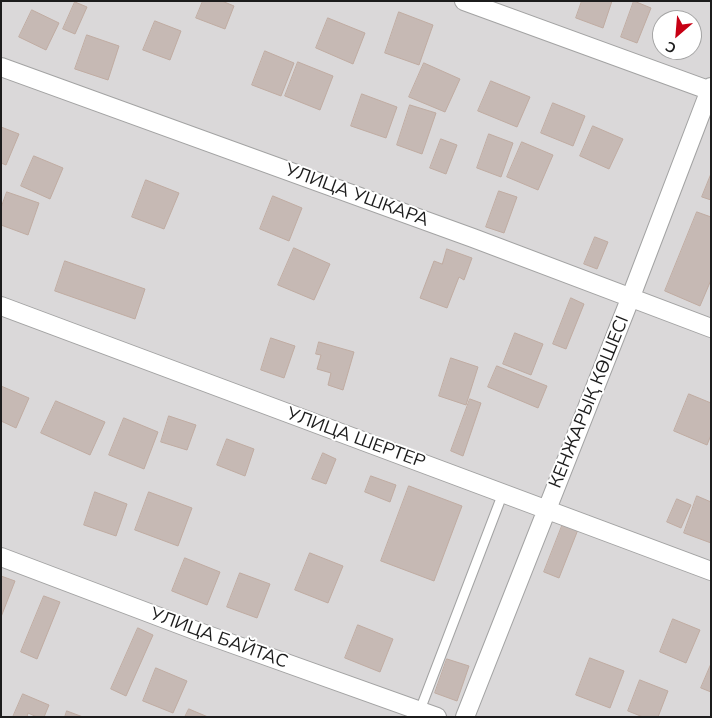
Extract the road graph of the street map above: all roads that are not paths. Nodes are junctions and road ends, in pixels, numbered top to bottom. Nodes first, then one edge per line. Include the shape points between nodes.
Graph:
1 (464, 1) edge
2 (1, 66) edge
3 (710, 90) edge
4 (630, 299) junction
5 (1, 306) edge
6 (711, 328) edge
7 (503, 493) junction
8 (546, 509) junction
9 (1, 557) edge
10 (711, 571) edge
11 (420, 710) junction
12 (437, 717) edge
13 (465, 717) edge

1 - 3 street
2 - 4 street, УЛИЦА УШКАРА via 473,238
3 - 4 street, КЕНЖАРЫҚ КӨШЕСІ
4 - 6 street, УЛИЦА УШКАРА
4 - 8 street, КЕНЖАРЫҚ КӨШЕСІ
5 - 7 street, УЛИЦА ШЕРТЕР
7 - 8 street, УЛИЦА ШЕРТЕР
7 - 11 lane
8 - 10 street, УЛИЦА ШЕРТЕР
8 - 13 street, КЕНЖАРЫҚ КӨШЕСІ
9 - 11 street, УЛИЦА БАЙТАС
11 - 12 street, УЛИЦА БАЙТАС

